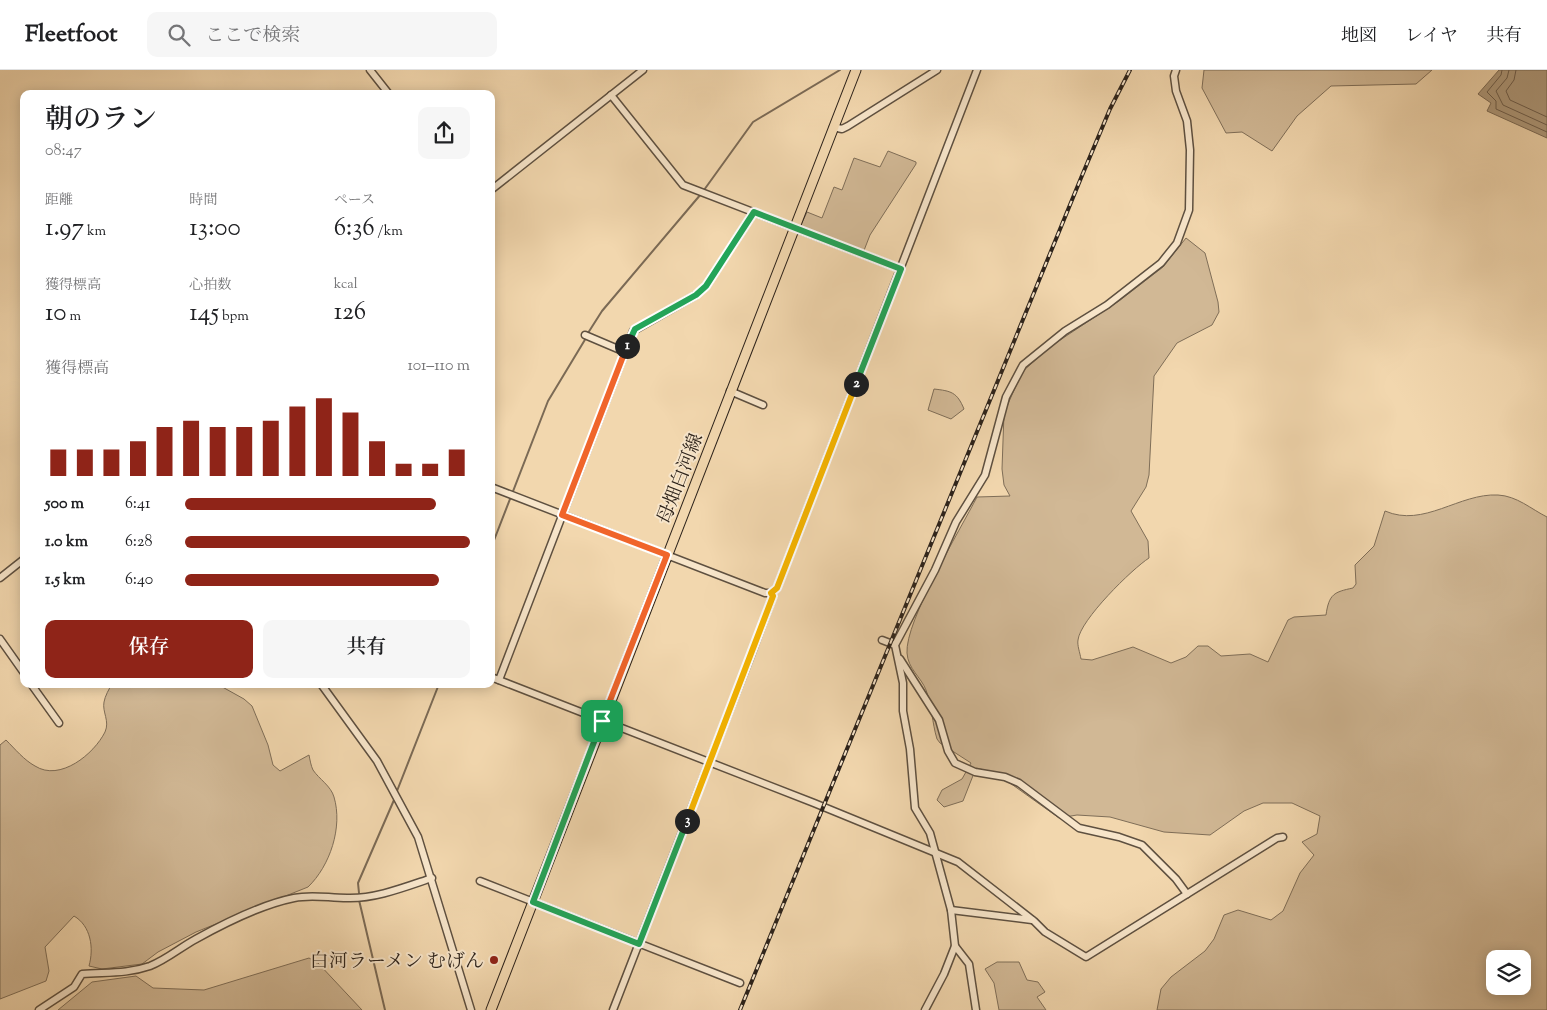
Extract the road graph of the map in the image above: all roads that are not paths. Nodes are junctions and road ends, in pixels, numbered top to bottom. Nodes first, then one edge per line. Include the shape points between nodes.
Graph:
1 (370, 70) edge
2 (643, 70) edge
3 (856, 70) edge
4 (938, 70) edge
5 (977, 70) edge
6 (1176, 70) edge
7 (386, 90) edge
8 (611, 95) junction
9 (832, 127) junction
10 (495, 187) edge
11 (754, 212) junction
12 (796, 227) junction
13 (901, 269) junction
14 (584, 335) dead end
15 (625, 352) junction
16 (730, 391) junction
17 (763, 405) dead end
18 (495, 488) edge
19 (562, 515) junction
20 (667, 555) junction
21 (20, 562) edge
22 (0, 578) edge
23 (771, 593) junction
24 (0, 639) edge
25 (882, 640) dead end
26 (896, 645) junction
27 (898, 656) junction
28 (20, 667) edge
29 (495, 678) edge
30 (499, 680) junction
31 (34, 688) edge
32 (324, 688) edge
33 (602, 721) junction
34 (59, 724) dead end
35 (709, 763) junction
36 (1283, 837) dead end
37 (935, 852) junction
38 (432, 878) junction
39 (480, 881) dead end
40 (1187, 894) junction
41 (533, 902) junction
42 (951, 910) junction
43 (1034, 921) junction
44 (639, 944) junction
45 (955, 946) junction
46 (740, 983) dead end
47 (39, 1010) edge
48 (472, 1010) edge
49 (491, 1010) edge
50 (613, 1010) edge
51 (925, 1010) edge
52 (976, 1010) edge

1 - 7 street
2 - 8 street
3 - 9 main road, 母畑白河線
4 - 9 street via 848,126 842,129
5 - 13 street
6 - 26 street via 1176,91 1187,122 1190,150 1189,210 1176,243 1161,263 1023,365 1006,397 984,475 956,522
8 - 10 street
8 - 11 street via 683,185
9 - 12 main road, 母畑白河線
11 - 12 street
11 - 15 street via 706,286 696,295 635,329
12 - 13 street
12 - 16 main road, 母畑白河線
13 - 23 street via 777,588
14 - 15 street
15 - 19 street
16 - 17 street
16 - 20 main road, 母畑白河線
18 - 19 street
19 - 20 street
19 - 30 street
20 - 23 street
20 - 33 main road, 母畑白河線
21 - 22 street
23 - 35 street via 773,596
24 - 28 street
25 - 26 street
26 - 27 street
27 - 37 street via 915,808 930,833
27 - 40 street via 939,720 955,763 975,772 1005,777 1018,783 1079,828 1142,845
29 - 30 street
30 - 33 street
31 - 34 street
32 - 38 street via 377,761 418,837
33 - 35 street
33 - 41 main road, 母畑白河線
35 - 37 street
35 - 44 street
36 - 40 street
37 - 42 street
37 - 43 street via 958,862
38 - 47 street via 372,895 347,898 320,894 293,898 196,938 151,966 122,973 82,974 74,987
38 - 48 street
39 - 41 street
40 - 43 street via 1086,957 1045,932
41 - 44 street
41 - 49 main road, 母畑白河線
42 - 43 street
42 - 45 street
44 - 46 street
44 - 50 street
45 - 51 street
45 - 52 street via 969,964

